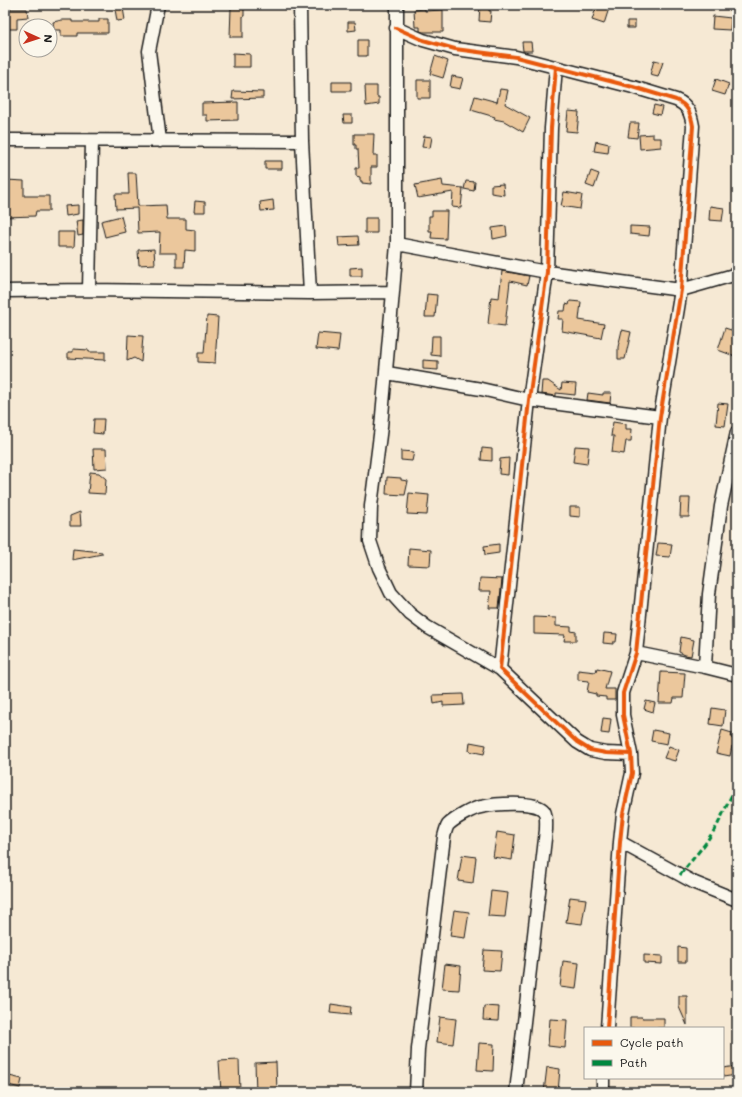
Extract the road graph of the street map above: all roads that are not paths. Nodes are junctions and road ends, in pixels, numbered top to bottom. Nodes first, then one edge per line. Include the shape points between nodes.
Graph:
1 (158, 5) edge
2 (300, 5) edge
3 (397, 5) edge
4 (396, 28) junction
5 (556, 67) junction
6 (5, 140) edge
7 (92, 141) junction
8 (160, 141) junction
9 (302, 141) junction
10 (397, 244) junction
11 (547, 272) junction
12 (737, 274) edge
13 (89, 290) junction
14 (681, 290) junction
15 (5, 291) edge
16 (393, 292) junction
17 (310, 293) junction
18 (387, 373) junction
19 (529, 400) junction
20 (660, 417) junction
21 (737, 432) edge
22 (636, 653) junction
23 (705, 666) junction
24 (500, 669) junction
25 (737, 675) edge
26 (631, 754) junction
27 (620, 842) junction
28 (737, 900) edge
29 (607, 1027) edge
30 (604, 1079) edge
31 (416, 1092) edge
32 (516, 1092) edge
33 (602, 1092) edge

1 - 8 street via 149,51
2 - 9 street
3 - 4 street
4 - 5 street via 423,40 455,49 516,57
4 - 10 street
5 - 11 street via 551,128
5 - 14 street via 676,100 688,108 694,126
6 - 7 street
7 - 8 street
7 - 13 street
8 - 9 street
9 - 17 street
10 - 11 street
10 - 16 street
11 - 14 street
11 - 19 street
12 - 14 street
13 - 15 street
13 - 17 street
14 - 20 street
16 - 17 street
16 - 18 street
18 - 19 street
18 - 24 street via 371,506 370,541 379,568 391,593 410,614 427,627
19 - 20 street
19 - 24 street
20 - 22 street
21 - 23 street via 720,506 709,594
22 - 23 street
22 - 26 street via 623,693 623,715
23 - 25 street
24 - 26 street via 583,746 606,753
26 - 27 street via 632,773
27 - 28 street via 696,883
27 - 29 street
30 - 33 street
31 - 32 street via 418,1049 447,826 479,807 526,803 536,805 544,811 546,830

